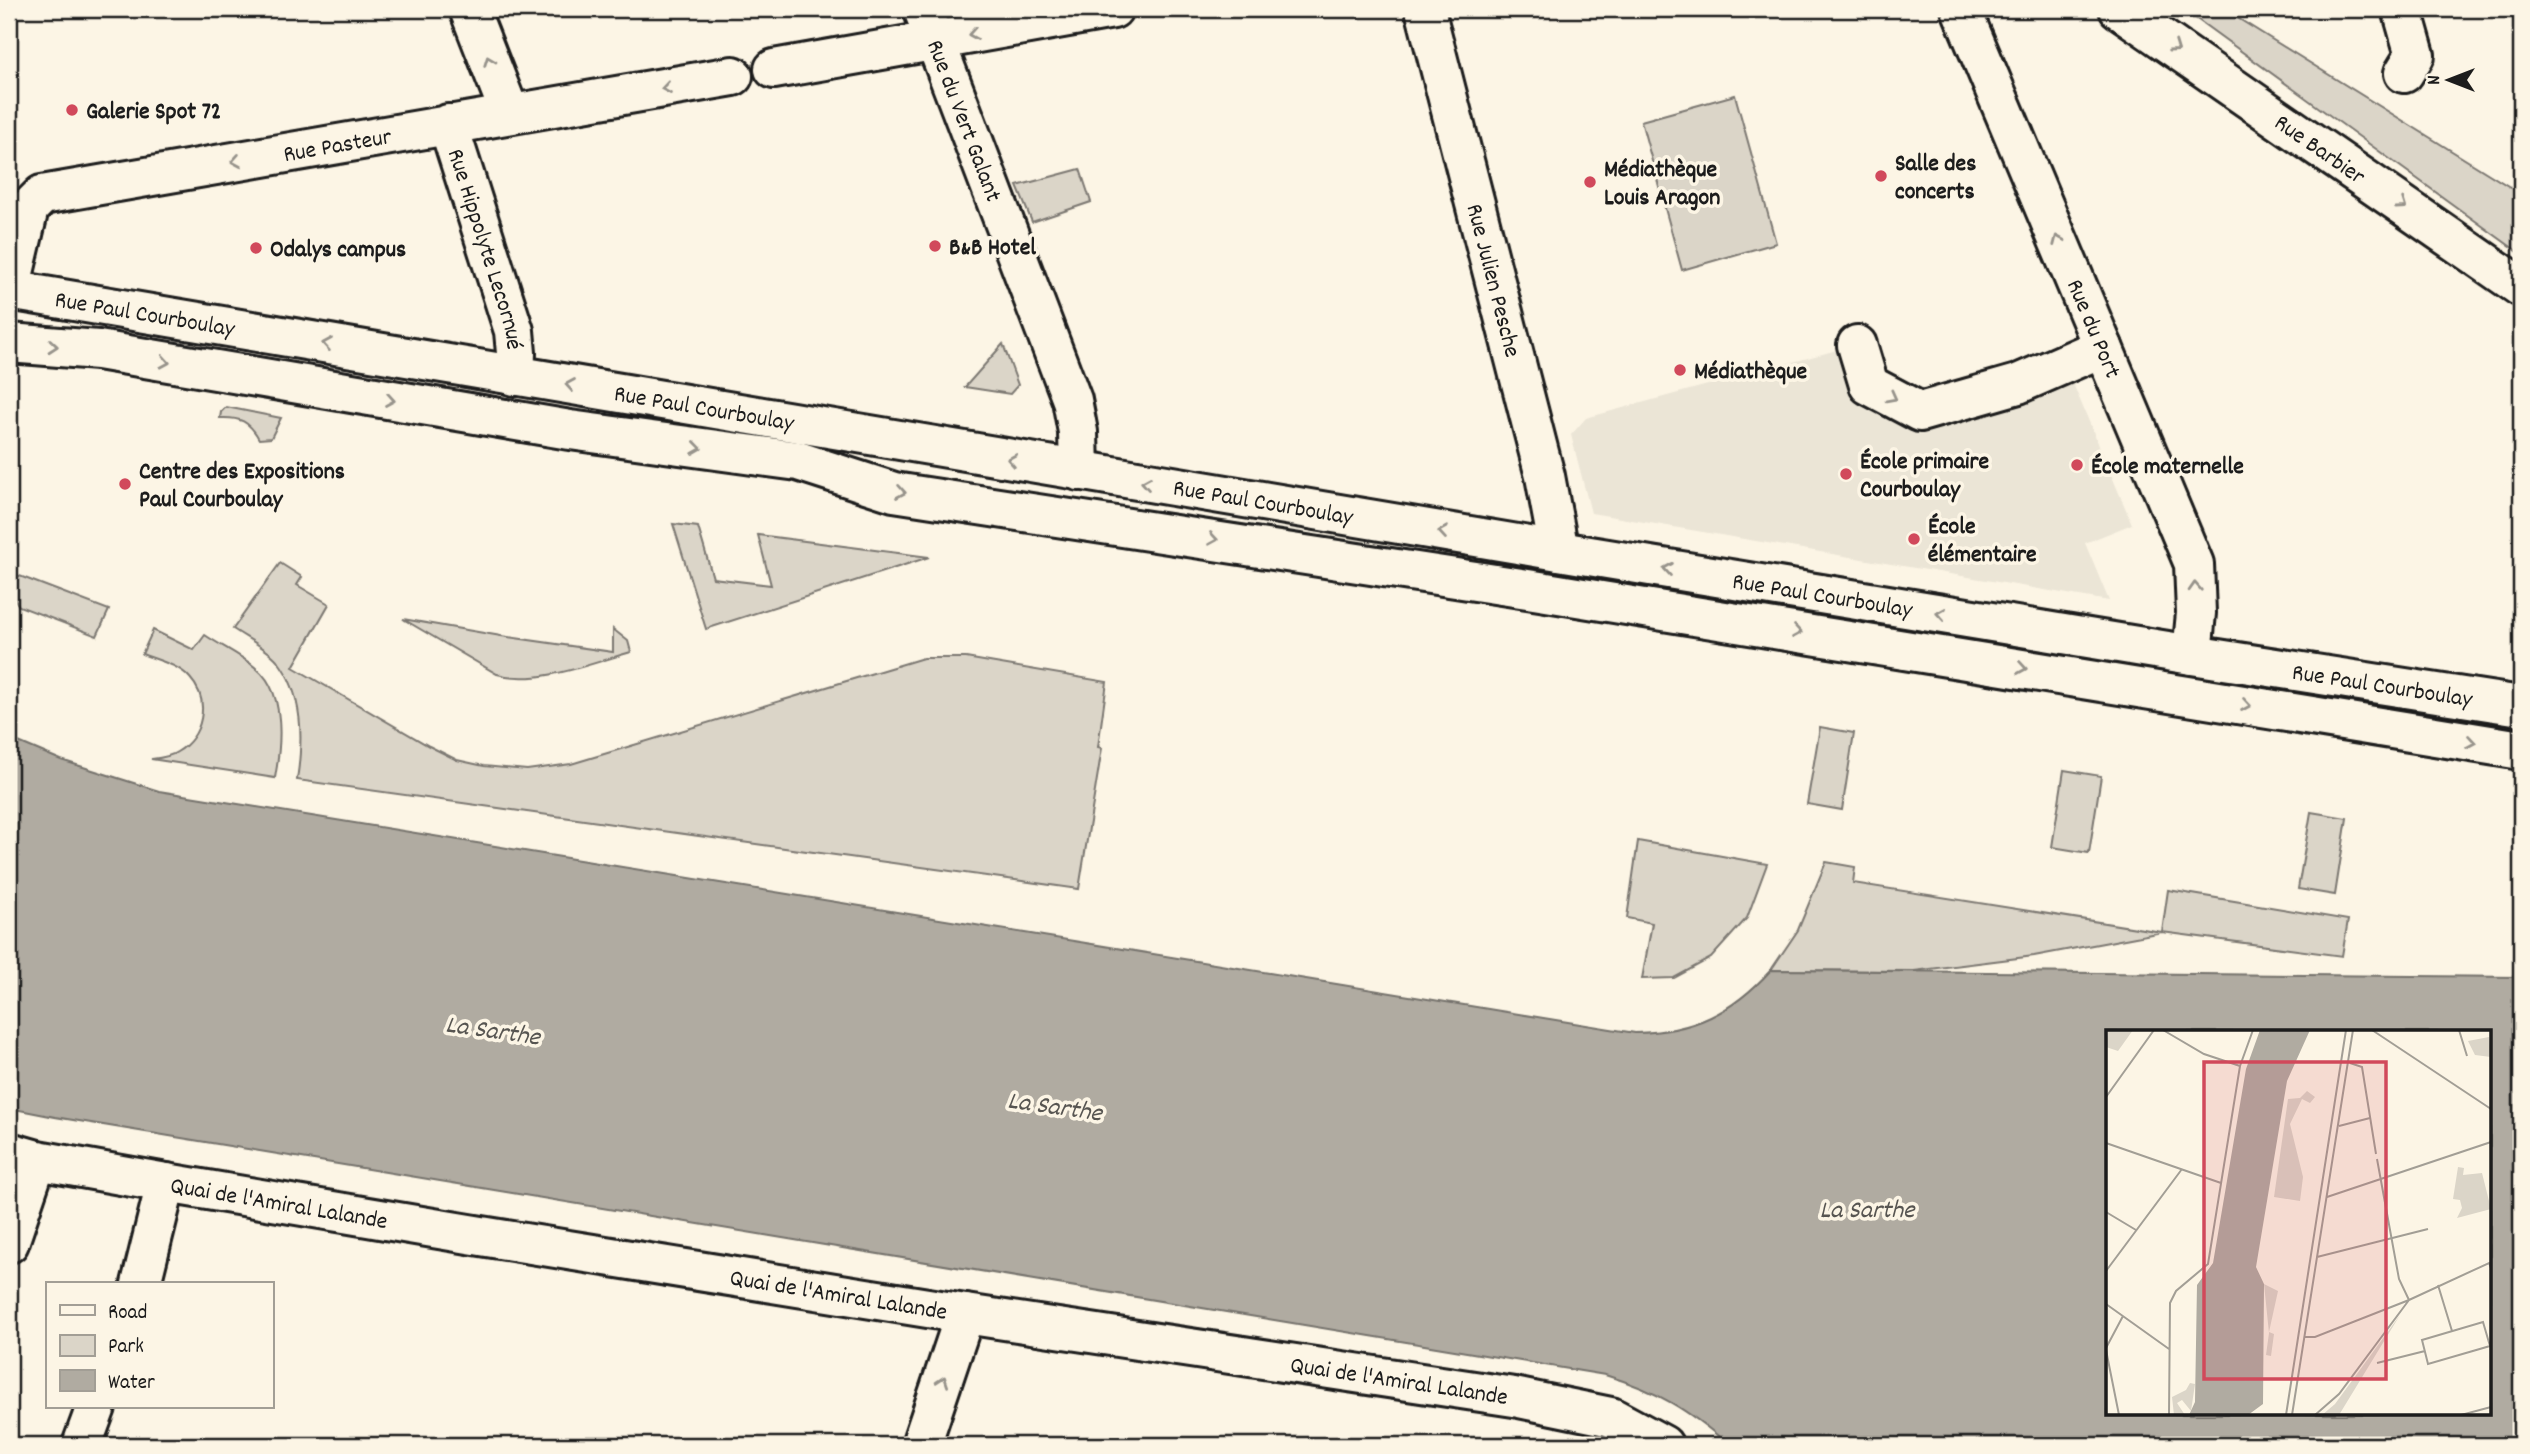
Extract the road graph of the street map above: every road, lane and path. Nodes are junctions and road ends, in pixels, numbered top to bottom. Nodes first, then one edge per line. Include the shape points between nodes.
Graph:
1 (469, 9) edge
2 (1112, 9) edge
3 (1425, 9) edge
4 (1961, 9) edge
5 (2119, 9) edge
6 (2402, 9) edge
7 (929, 24) edge
8 (2410, 64) dead end
9 (774, 69) dead end
10 (733, 76) dead end
11 (510, 114) junction
12 (448, 124) junction
13 (2521, 287) edge
14 (9, 290) edge
15 (9, 343) edge
16 (1857, 345) dead end
17 (2103, 347) junction
18 (515, 376) junction
19 (1079, 471) junction
20 (1073, 520) junction
21 (1559, 551) junction
22 (2192, 655) junction
23 (2521, 706) edge
24 (2521, 750) edge
25 (23, 1156) edge
26 (166, 1183) junction
27 (9, 1243) edge
28 (141, 1282) edge
29 (965, 1314) junction
30 (96, 1408) edge
31 (82, 1445) edge
32 (921, 1445) edge
33 (1663, 1445) edge

11 -> 1 main road
2 -> 7 main road
3 - 21 main road, Rue Julien Pesche via 1545,476
17 -> 4 main road, Rue du Port
5 -> 13 main road, Rue Barbier
6 - 8 main road
7 - 9 main road
7 - 19 main road, Rue du Vert Galant via 1072,400
10 -> 11 main road, Rue Pasteur
11 - 12 main road, Rue Pasteur
12 -> 14 main road, Rue Pasteur via 41,195 29,208
12 - 18 main road, Rue Hippolyte Lecornué via 514,331
18 -> 14 main road, Rue Paul Courboulay
15 -> 20 main road, Rue Paul Courboulay via 98,350 570,430 798,461 894,492
16 -> 17 main road via 1869,384 1920,412 2018,384
22 -> 17 main road, Rue du Port via 2194,564
19 -> 18 main road, Rue Paul Courboulay
19 - 20 main road, Rue du Vert Galant
21 -> 19 main road, Rue Paul Courboulay
20 -> 24 main road, Rue Paul Courboulay
22 -> 21 main road, Rue Paul Courboulay
22 - 23 main road, Rue Paul Courboulay
25 - 26 main road, Quai de l'Amiral Lalande
25 - 27 main road
26 - 28 main road
26 - 29 main road, Quai de l'Amiral Lalande
32 -> 29 main road
29 - 33 main road, Quai de l'Amiral Lalande via 1514,1397 1611,1417
30 - 31 main road

